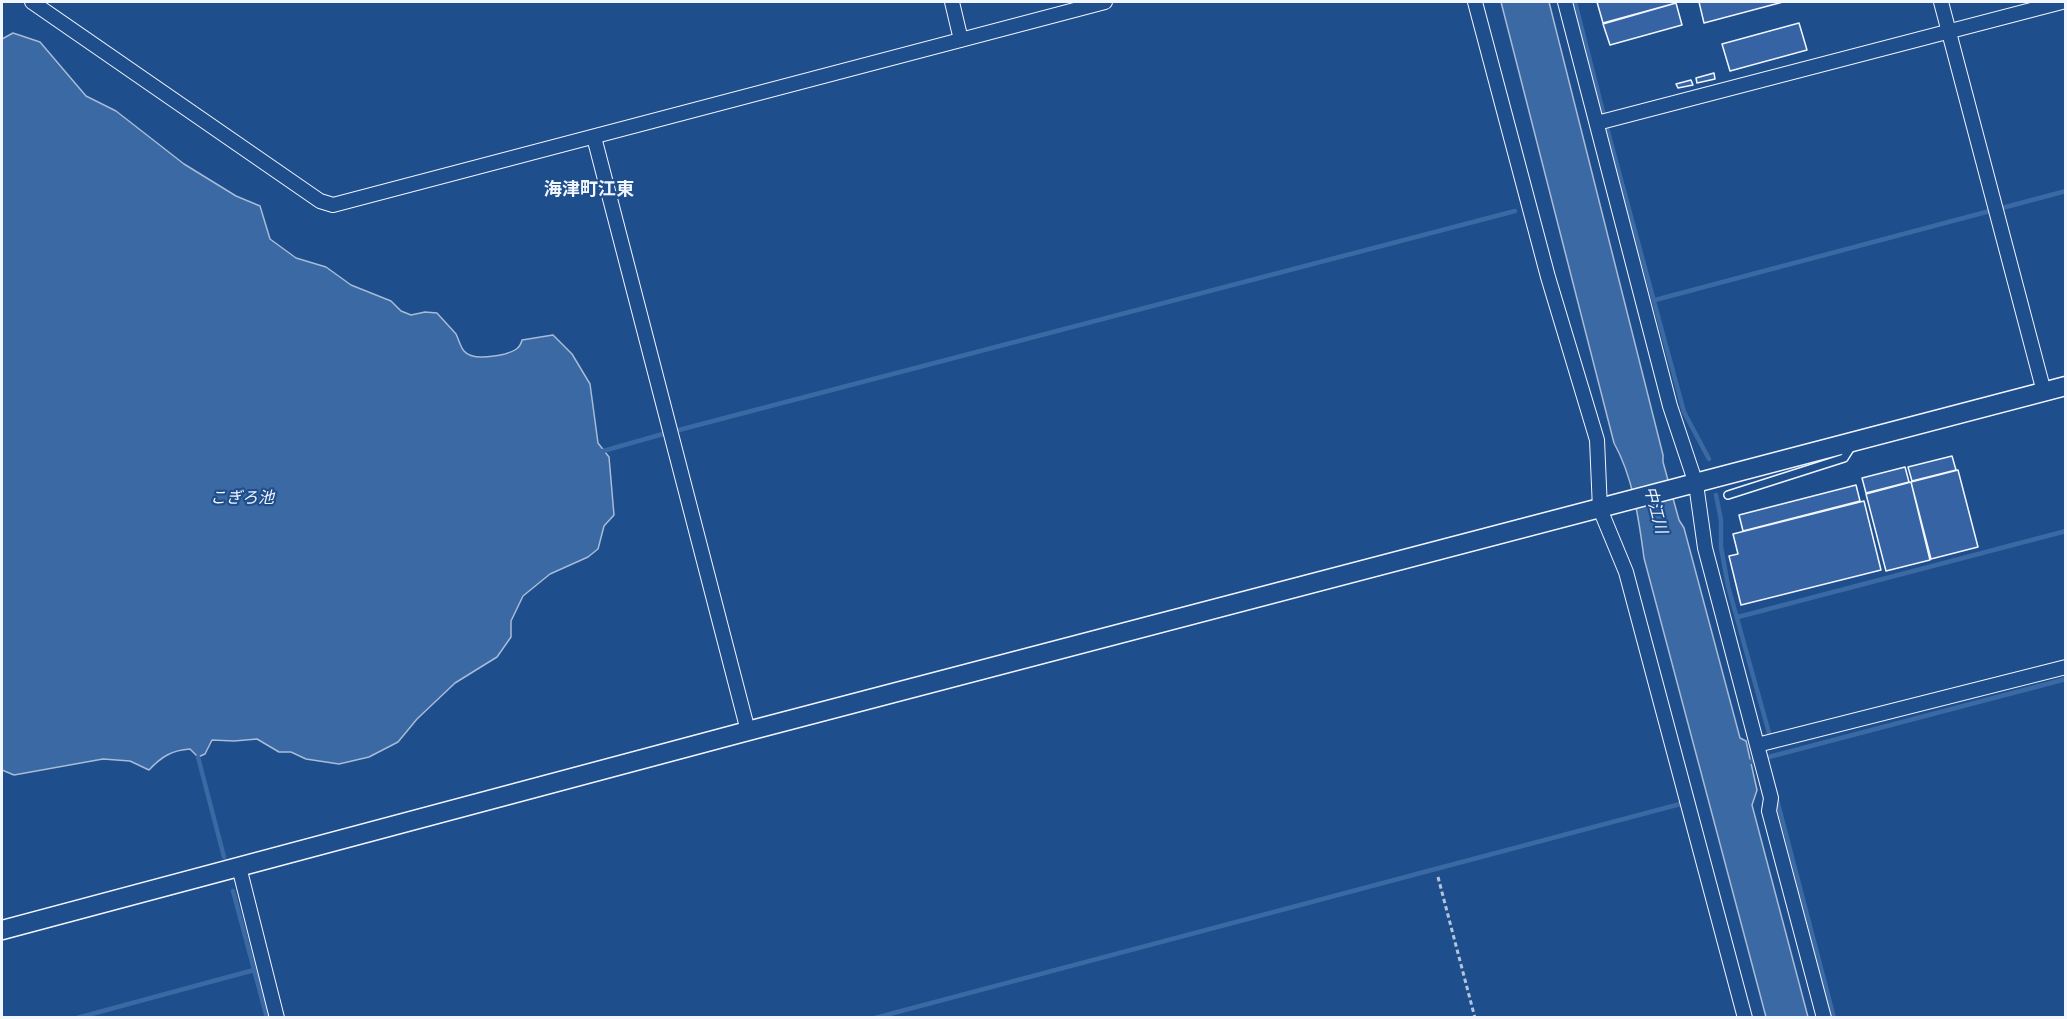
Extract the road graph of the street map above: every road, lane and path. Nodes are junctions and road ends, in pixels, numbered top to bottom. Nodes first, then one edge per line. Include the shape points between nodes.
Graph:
1 (32, 2) edge
2 (952, 2) edge
3 (1105, 2) edge
4 (1475, 2) edge
5 (1565, 2) edge
6 (1941, 2) edge
7 (2062, 2) edge
8 (1949, 30) junction
9 (961, 40) junction
10 (1597, 123) junction
11 (594, 137) junction
12 (2066, 387) edge
13 (2044, 392) junction
14 (1854, 442) junction
15 (1691, 485) junction
16 (1728, 495) dead end
17 (1608, 506) junction
18 (2066, 667) edge
19 (748, 731) junction
20 (1758, 747) junction
21 (239, 867) junction
22 (1438, 877) dead end
23 (2, 930) edge
24 (278, 1017) edge
25 (1475, 1017) edge
26 (1744, 1017) edge
27 (1824, 1017) edge

1 - 11 street via 320,201 333,205
2 - 9 street
3 - 9 street
4 - 17 street via 1548,277 1598,440
5 - 10 street
6 - 8 street
7 - 8 street
8 - 10 street
8 - 13 street
9 - 11 street
10 - 15 street
11 - 19 street
12 - 13 street
13 - 14 street
14 - 15 street
14 - 16 lane via 1844,458
15 - 17 street
15 - 20 street
17 - 19 street
17 - 26 street
18 - 20 street
19 - 21 street
20 - 27 street via 1771,798 1769,811
21 - 23 street
21 - 24 street
22 - 25 path

